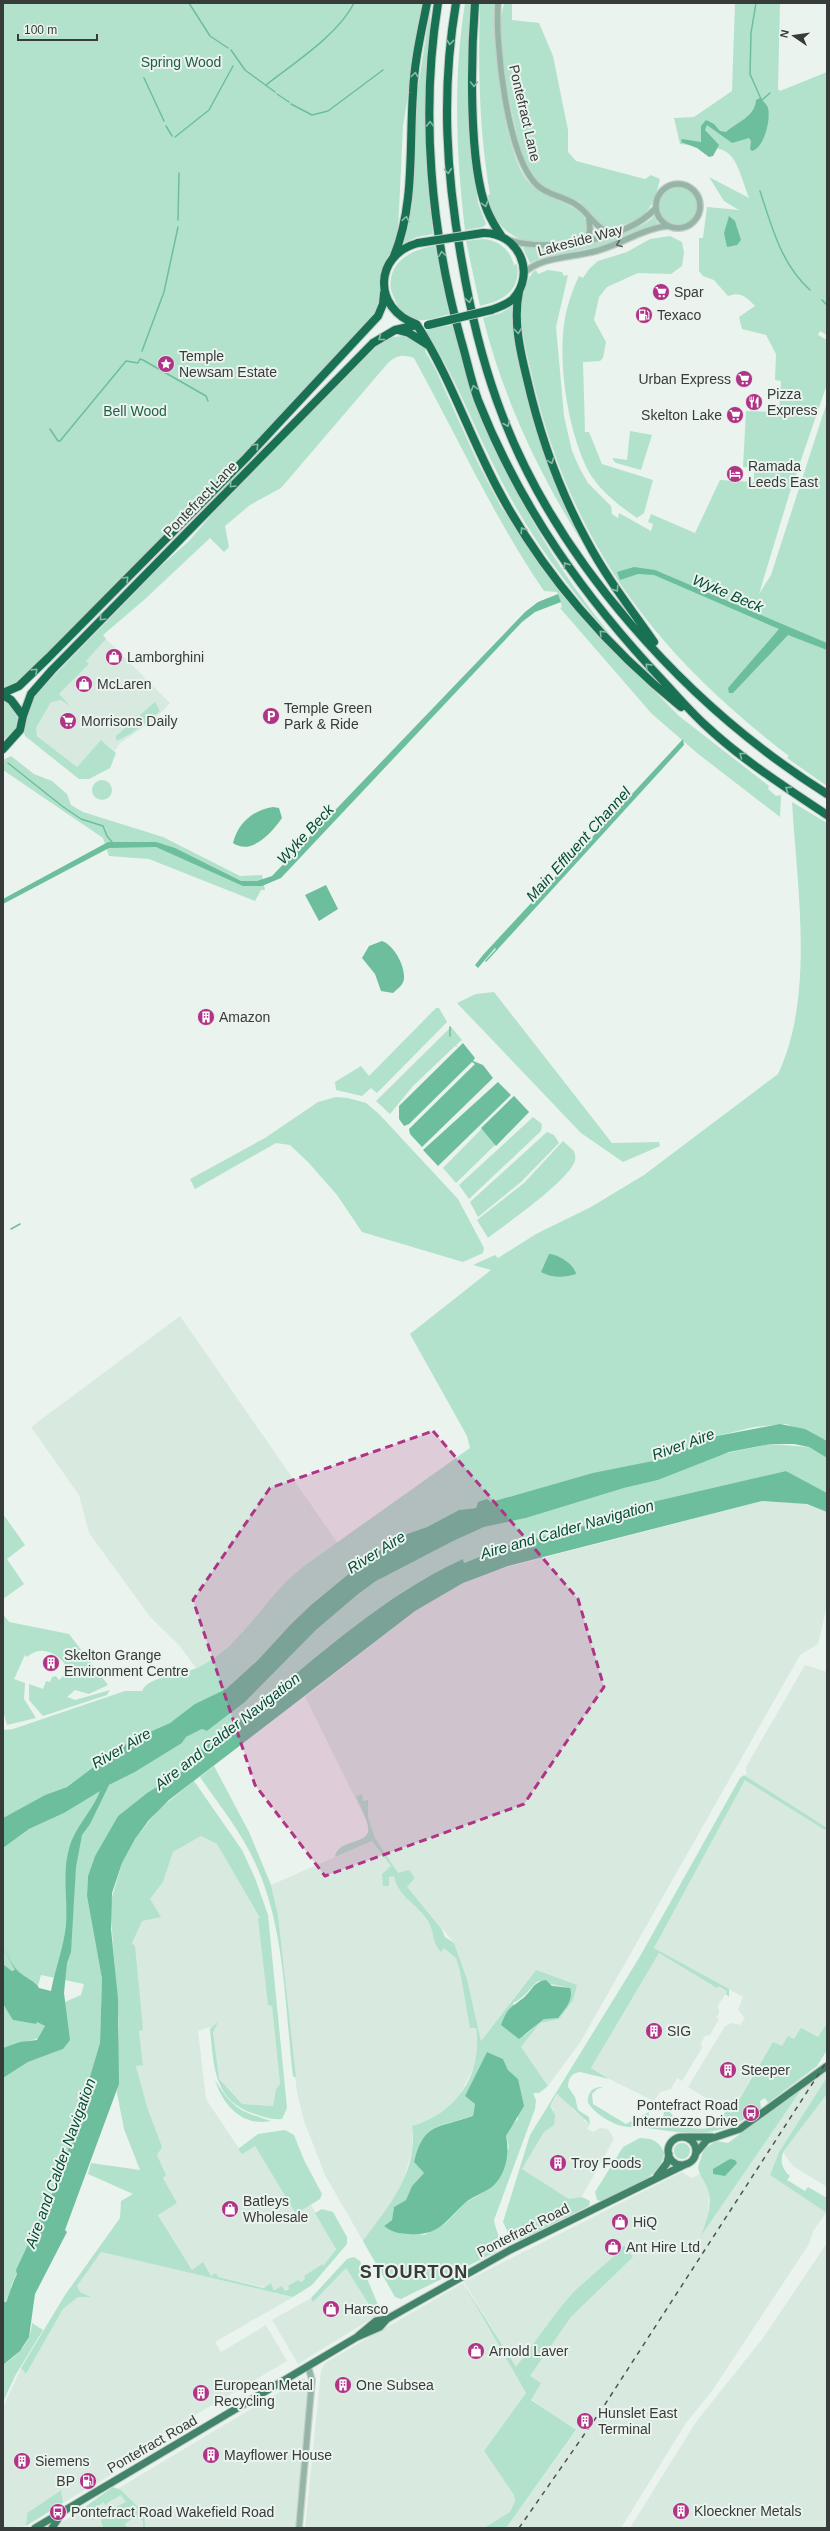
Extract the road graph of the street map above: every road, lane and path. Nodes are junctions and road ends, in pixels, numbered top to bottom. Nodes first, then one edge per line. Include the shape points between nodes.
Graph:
1 (422, 3) edge
2 (427, 3) edge
3 (438, 3) edge
4 (456, 3) edge
5 (475, 3) edge
6 (498, 3) edge
7 (422, 20) junction
8 (655, 209) junction
9 (589, 218) junction
10 (668, 226) junction
11 (610, 233) junction
12 (503, 237) junction
13 (586, 240) junction
14 (394, 256) junction
15 (523, 274) junction
16 (519, 292) junction
17 (384, 294) junction
18 (417, 325) junction
19 (395, 330) junction
20 (430, 347) junction
21 (670, 664) junction
22 (3, 694) edge
23 (23, 716) junction
24 (704, 725) junction
25 (3, 749) edge
26 (827, 794) edge
27 (827, 815) edge
28 (827, 2066) edge
29 (682, 2137) junction
30 (715, 2137) junction
31 (696, 2153) junction
32 (669, 2154) junction
33 (686, 2164) junction
34 (652, 2181) junction
35 (308, 2366) junction
36 (63, 2511) junction
37 (35, 2528) edge
38 (52, 2528) edge
39 (299, 2528) edge

1 - 7 highway
2 - 7 highway
24 -> 3 highway via 609,622 566,565 502,454 477,398 451,306 435,200 430,105
4 -> 21 highway via 450,37 445,117 452,212 470,305 498,403 522,459 558,524 585,565 631,625
5 -> 12 highway via 474,97 477,164 487,210
6 - 9 street, Pontefract Lane via 497,29 501,74 521,162 537,186 576,204
14 -> 7 highway via 403,234 407,208 413,91
8 - 10 street via 662,222
8 - 10 street via 659,194 669,185 683,184 695,192 700,206 696,219 686,227
8 - 11 street, Lakeside Way via 643,220
9 - 11 street, Pontefract Lane via 598,227
9 - 13 street via 590,230
10 -> 15 street, Lakeside Way via 652,229 596,251 538,263
11 - 13 street, Lakeside Way
12 - 13 street, Lakeside Way via 537,246 570,244
12 - 14 highway, bridge via 483,233 418,243
12 - 15 highway via 518,250
14 - 17 highway via 384,277
15 - 16 highway
16 - 18 highway, bridge via 505,305 491,310 428,325
16 -> 21 highway via 517,315 524,367 534,409 558,481 587,542 610,581
17 - 18 highway via 396,314
22 -> 17 highway, Pontefract Lane via 19,686 31,675 288,414 378,316
18 - 19 highway, Pontefract Lane
18 - 20 highway
19 - 20 highway via 409,333
19 -> 23 highway, Pontefract Lane via 379,339 363,354 57,665 31,694
24 -> 20 highway via 652,684 598,628 533,546 500,493
21 - 26 highway via 706,702 768,753
22 - 23 highway
23 - 25 highway, Pontefract Lane via 20,730
27 -> 24 highway via 773,779
28 - 30 main road via 740,2129
29 - 30 main road
29 - 31 main road via 691,2140
29 - 32 main road via 671,2142
30 - 31 main road via 703,2143
31 - 33 main road
32 - 33 main road via 677,2164
32 - 34 main road, Pontefract Road via 662,2171
33 - 34 main road, Pontefract Road
34 - 35 main road, Pontefract Road via 510,2250 388,2319 374,2323 357,2337
35 - 36 main road, Pontefract Road
35 - 39 street via 312,2380
36 - 37 main road, Pontefract Road
36 - 38 main road, Pontefract Road

